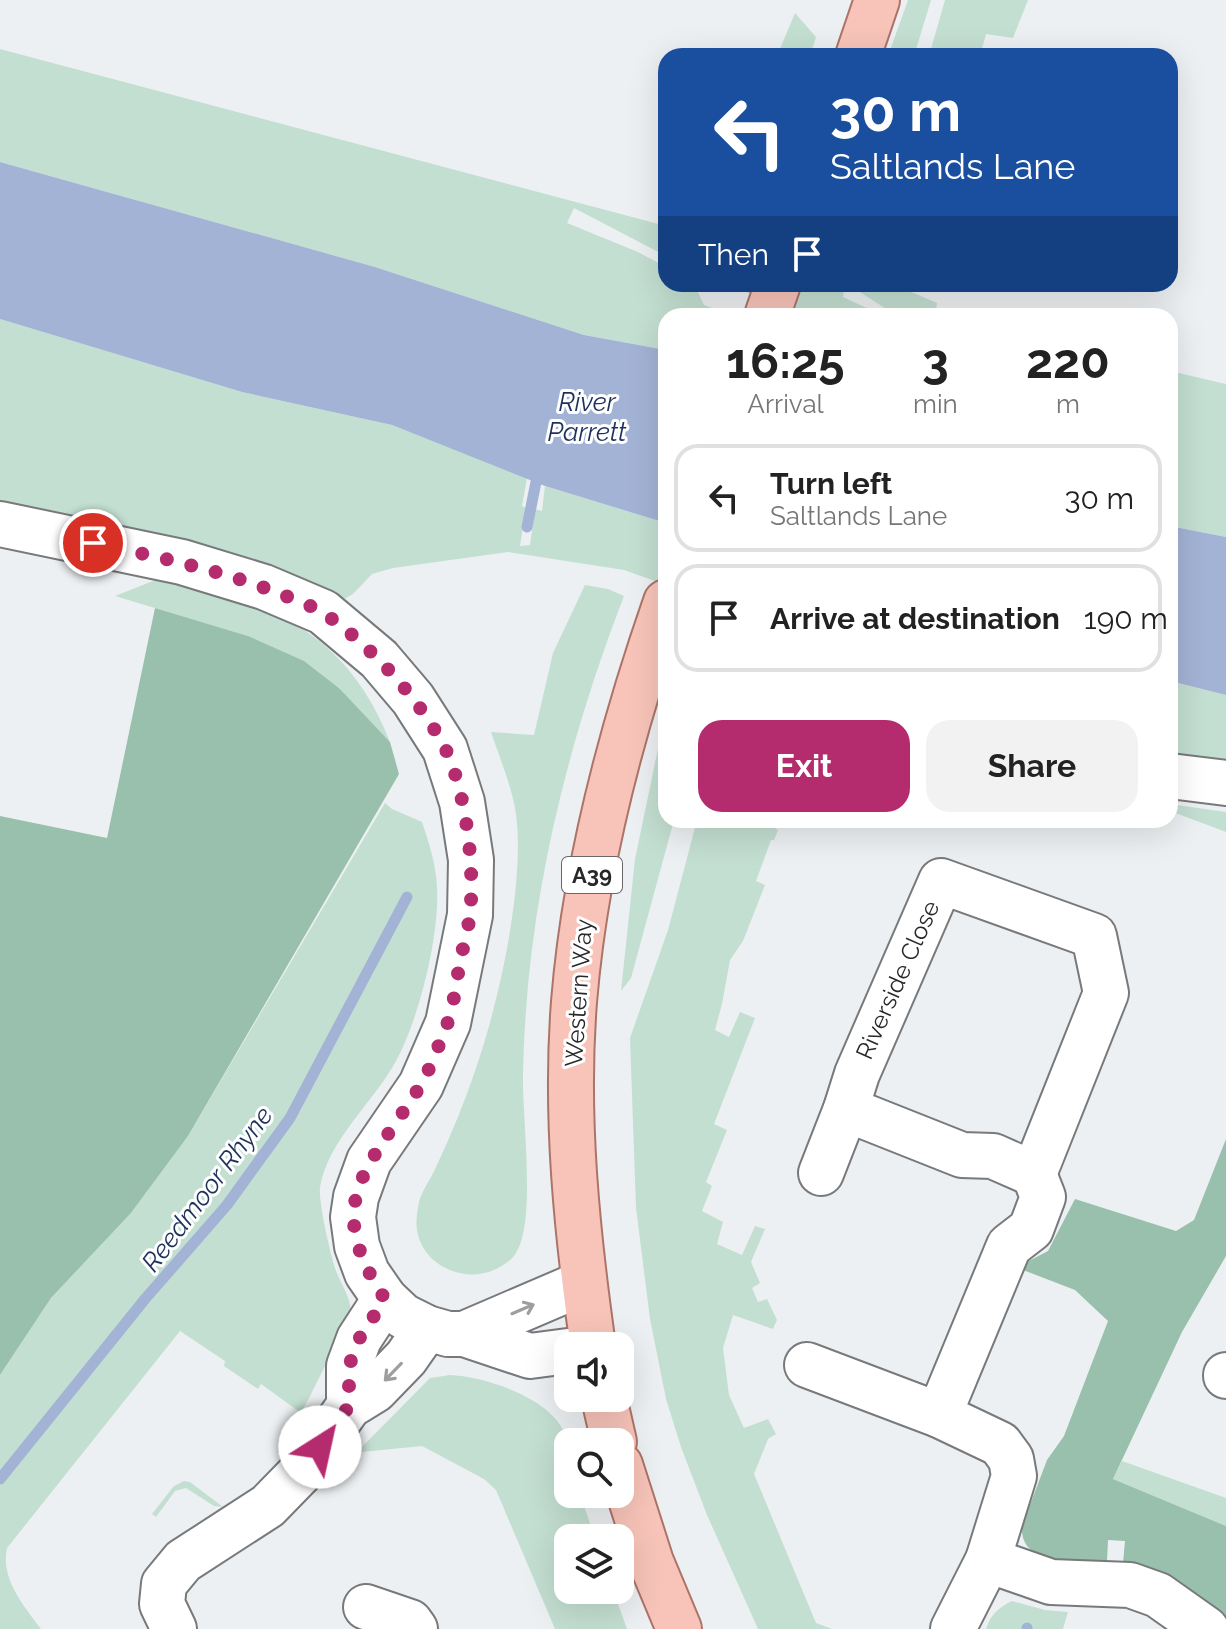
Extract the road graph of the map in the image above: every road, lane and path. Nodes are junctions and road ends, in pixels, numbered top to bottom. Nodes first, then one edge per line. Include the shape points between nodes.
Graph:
1 (877, 0) edge
2 (861, 48) edge
3 (0, 524) edge
4 (658, 625) edge
5 (1178, 777) edge
6 (1226, 783) edge
7 (846, 1109) junction
8 (821, 1173) dead end
9 (1034, 1174) junction
10 (583, 1283) junction
11 (385, 1299) junction
12 (446, 1331) junction
13 (591, 1332) edge
14 (554, 1353) edge
15 (807, 1365) dead end
16 (349, 1406) junction
17 (939, 1415) junction
18 (634, 1508) edge
19 (988, 1560) junction
20 (366, 1607) dead end
21 (174, 1629) edge
22 (415, 1629) edge
23 (679, 1629) edge
24 (953, 1629) edge
25 (1206, 1629) edge

1 - 2 main road
3 - 11 street via 182,562 323,612 379,659 445,749 462,802 471,860 470,915 448,1023 421,1085 369,1161 356,1197 357,1246
4 - 10 main road, Western Way / A39 via 599,834 574,1003 574,1136
5 - 6 street
7 - 8 street, Riverside Close
7 - 9 street via 962,1155 993,1156
7 - 9 street, Riverside Close via 941,881 1094,936 1106,993
9 - 17 street, Riverside Close via 1043,1197 1031,1229 1009,1246
12 -> 10 street
10 - 13 main road, Western Way / A39
11 - 12 street via 403,1316
11 - 16 street via 349,1366
12 - 14 street via 530,1356
12 -> 16 street
15 - 17 street
16 - 21 street via 305,1468 268,1506 183,1561 164,1584 162,1604
17 - 19 street via 1000,1444 1011,1459 1014,1476
18 - 23 main road
19 - 24 street
19 - 25 street via 1051,1582 1130,1585 1158,1595
20 - 22 street via 410,1622

